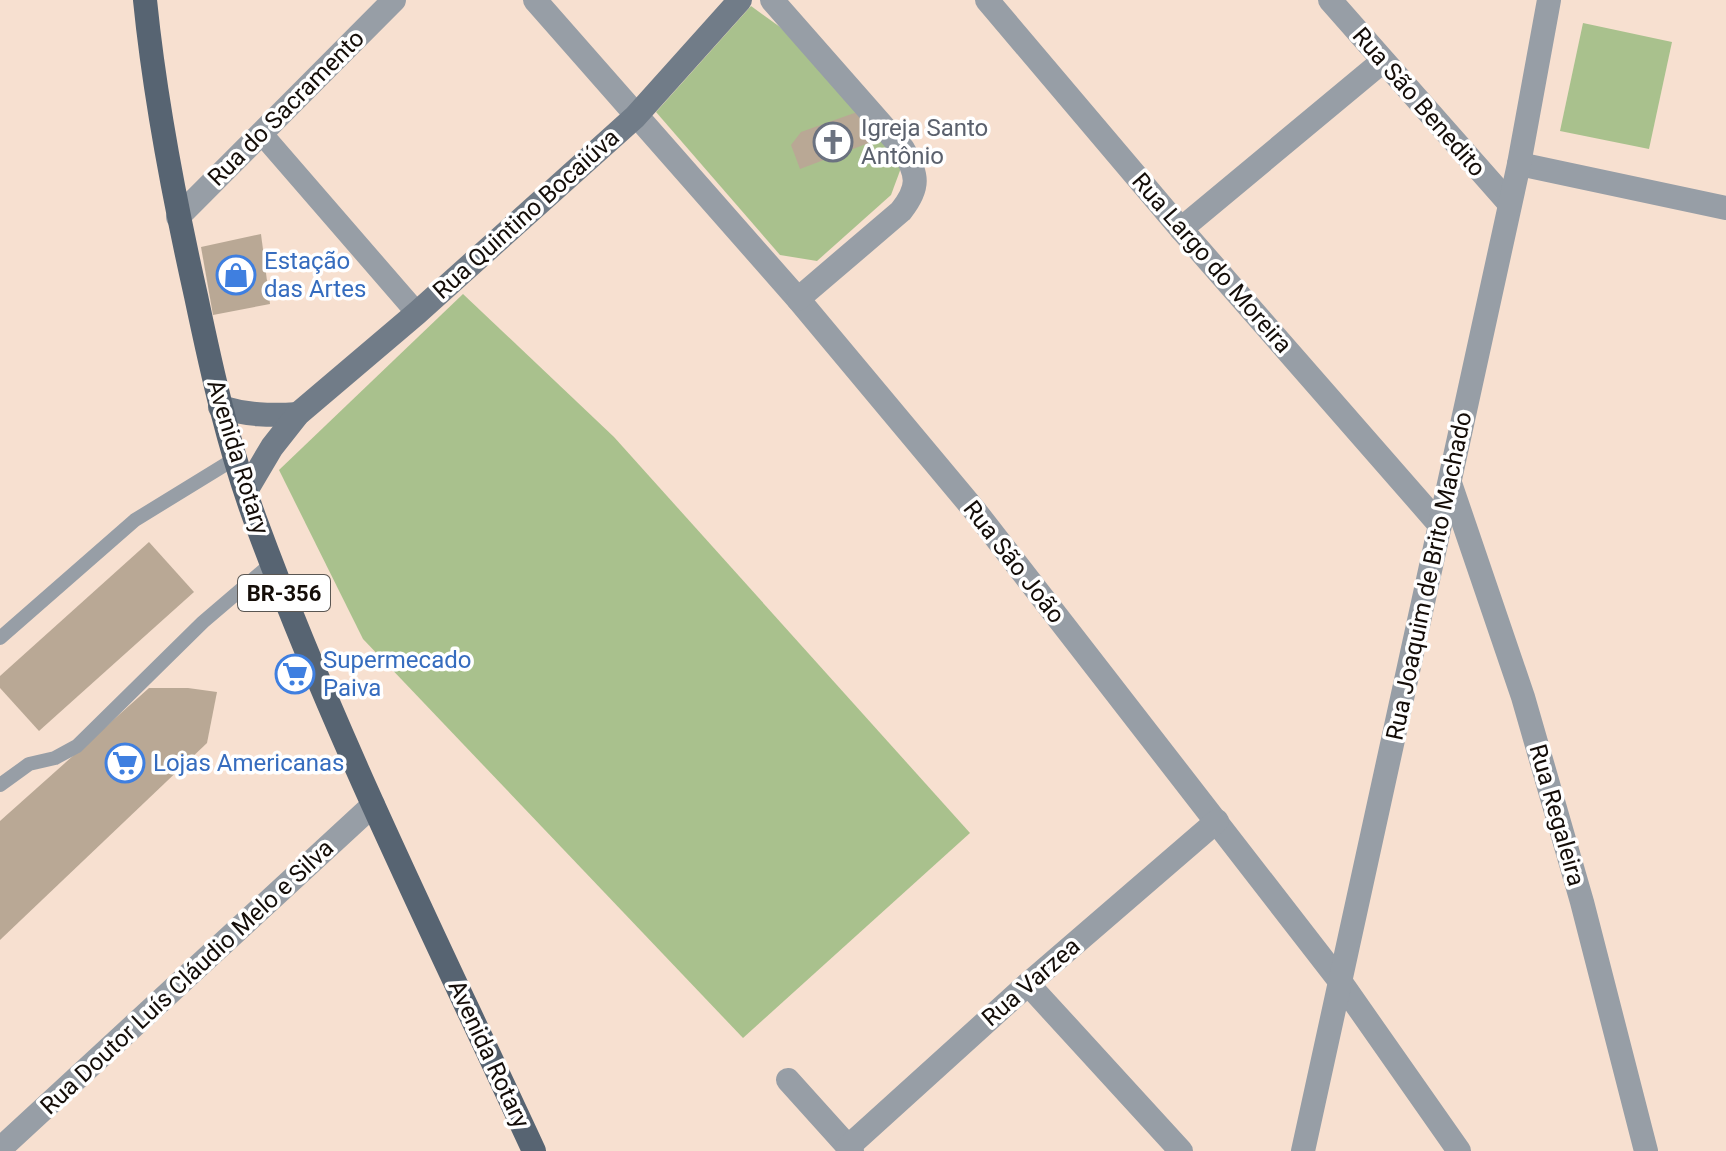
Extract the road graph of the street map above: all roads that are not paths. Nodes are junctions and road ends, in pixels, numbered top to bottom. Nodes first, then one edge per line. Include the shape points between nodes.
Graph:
1 (145, 0) edge
2 (394, 0) edge
3 (535, 0) edge
4 (740, 0) edge
5 (772, 0) edge
6 (987, 0) edge
7 (1330, 0) edge
8 (1549, 0) edge
9 (1383, 61) junction
10 (635, 117) junction
11 (261, 133) junction
12 (1519, 164) junction
13 (1509, 203) junction
14 (1726, 208) edge
15 (178, 217) junction
16 (1181, 229) junction
17 (798, 299) junction
18 (417, 313) junction
19 (220, 407) junction
20 (298, 414) junction
21 (236, 458) junction
22 (1450, 483) junction
23 (246, 491) junction
24 (1439, 524) junction
25 (272, 563) junction
26 (0, 638) edge
27 (0, 785) edge
28 (373, 805) junction
29 (1217, 821) junction
30 (1028, 984) junction
31 (1342, 984) junction
32 (788, 1080) dead end
33 (0, 1149) edge
34 (850, 1149) edge
35 (534, 1151) edge
36 (1181, 1151) edge
37 (1303, 1151) edge
38 (1459, 1151) edge
39 (1646, 1151) edge

1 - 15 main road, Avenida Rotary / BR-356
2 - 11 street, Rua do Sacramento
3 - 10 street, Rua São João
4 - 10 main road, Rua Quintino Bocaiúva
5 - 17 street via 903,149 916,183 901,211
6 - 16 street, Rua Largo do Moreira
7 - 9 street, Rua São Benedito
8 - 12 street, Rua Joaquim de Brito Machado
9 - 13 street, Rua São Benedito
9 - 16 street
10 - 17 street, Rua São João
10 - 18 main road, Rua Quintino Bocaiúva
11 - 15 street, Rua do Sacramento
11 - 18 street
12 - 13 street, Rua Joaquim de Brito Machado
12 - 14 street
13 - 22 street, Rua Joaquim de Brito Machado
15 - 19 main road, Avenida Rotary / BR-356
16 - 24 street, Rua Largo do Moreira
17 - 29 street, Rua São João via 976,512
18 - 20 main road, Rua Quintino Bocaiúva
19 - 20 main road via 245,414
19 - 21 main road, Avenida Rotary / BR-356
20 - 23 main road, Rua Quintino Bocaiúva
21 - 23 main road, Avenida Rotary / BR-356
21 - 26 lane via 135,520
22 - 24 street, Rua Joaquim de Brito Machado
22 - 39 street, Rua Regaleira via 1523,697
23 - 25 main road, Avenida Rotary / BR-356
24 - 31 street, Rua Joaquim de Brito Machado
25 - 27 lane via 203,622 77,746 29,764
25 - 28 main road, Avenida Rotary / BR-356
28 - 33 street, Rua Doutor Luís Cláudio Melo e Silva
28 - 35 main road, Avenida Rotary / BR-356
29 - 30 street, Rua Varzea
29 - 31 street, Rua São João
30 - 34 street, Rua Varzea
30 - 36 street
31 - 37 street, Rua Joaquim de Brito Machado
31 - 38 street, Rua São João
32 - 34 street

